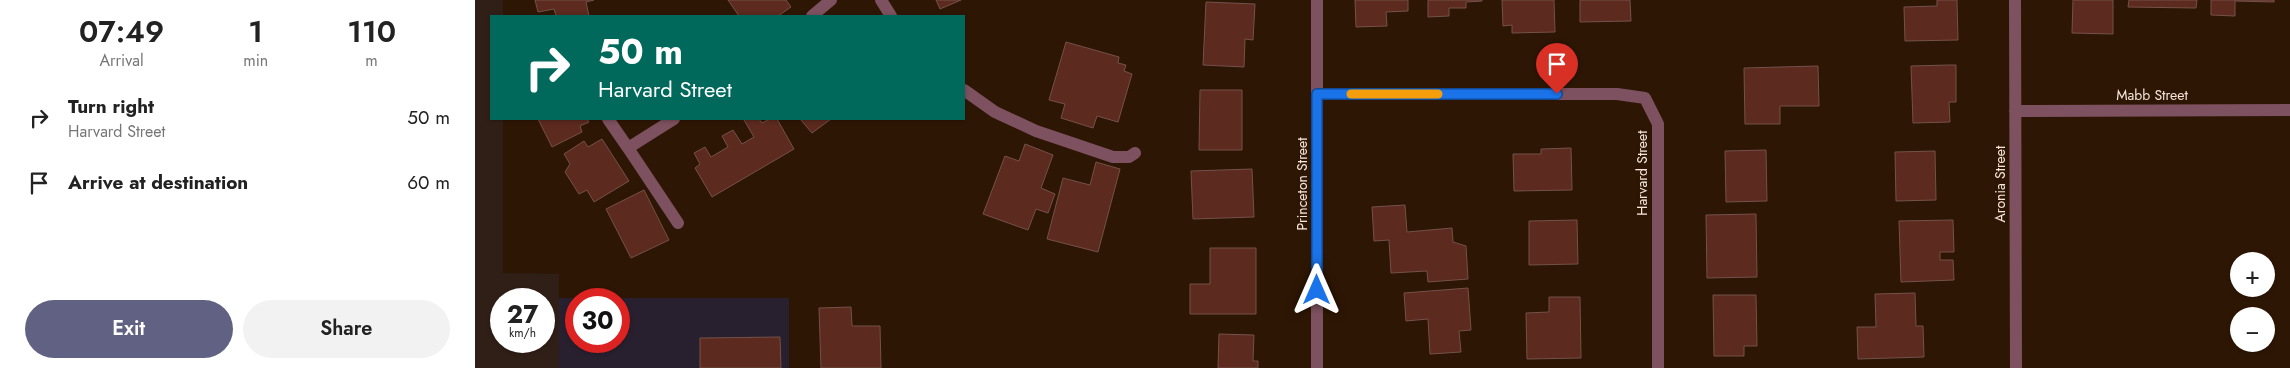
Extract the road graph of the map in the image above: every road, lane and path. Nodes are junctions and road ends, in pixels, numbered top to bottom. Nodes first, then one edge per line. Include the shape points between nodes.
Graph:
1 (831, 0) edge
2 (881, 0) edge
3 (1317, 0) edge
4 (2015, 0) edge
5 (813, 15) edge
6 (890, 15) edge
7 (965, 91) edge
8 (1317, 94) junction
9 (2290, 110) edge
10 (2015, 111) junction
11 (609, 120) edge
12 (672, 120) edge
13 (628, 148) junction
14 (1135, 153) dead end
15 (678, 223) dead end
16 (1317, 368) edge
17 (1658, 368) edge
18 (2016, 368) edge

1 - 5 street
2 - 6 street
3 - 8 street, Princeton Street
4 - 10 street, Aronia Street
7 - 14 street via 995,112 1036,131 1113,158 1129,157
8 - 16 street, Princeton Street
8 - 17 street, Harvard Street via 1617,94 1645,98 1657,124
9 - 10 street, Mabb Street
10 - 18 street, Aronia Street
11 - 13 street
12 - 13 street
13 - 15 street

